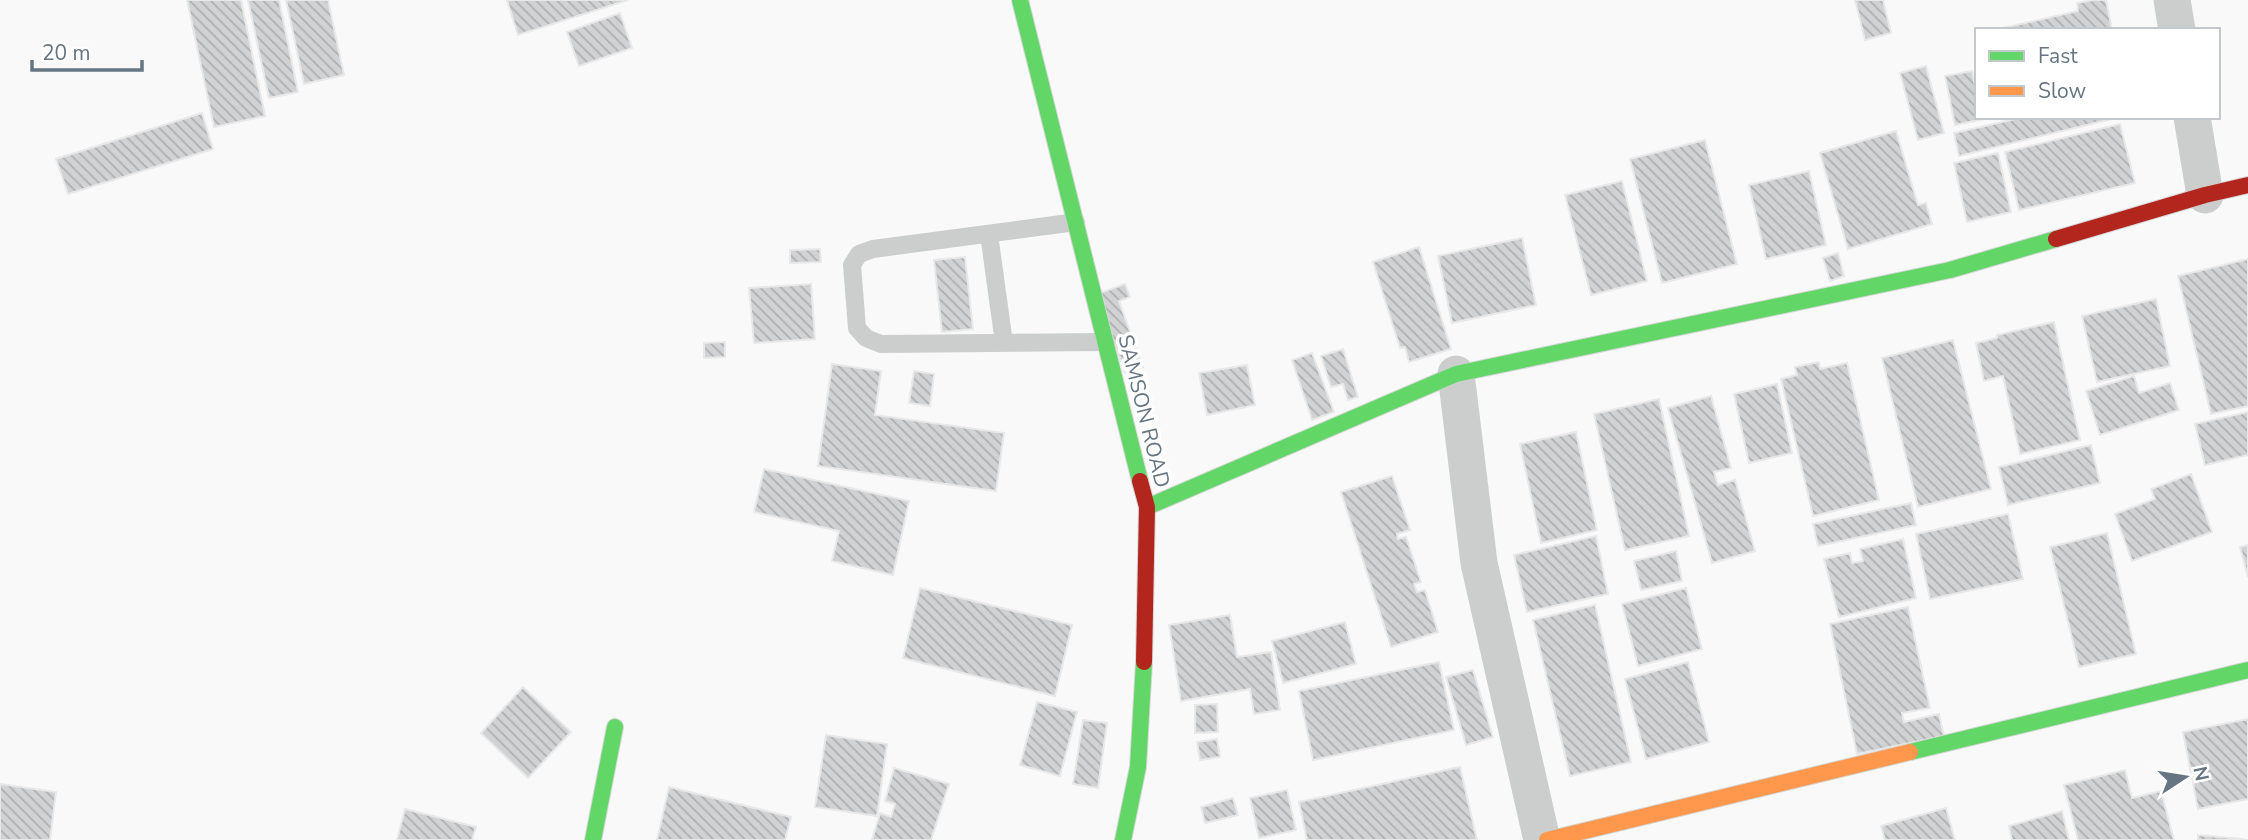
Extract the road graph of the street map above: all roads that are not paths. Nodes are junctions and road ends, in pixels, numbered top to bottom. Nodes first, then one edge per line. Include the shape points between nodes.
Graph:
1 (1020, 0) edge
2 (2172, 0) edge
3 (2177, 28) edge
4 (2192, 119) edge
5 (2248, 185) edge
6 (2205, 195) junction
7 (1076, 222) junction
8 (989, 234) junction
9 (1105, 342) junction
10 (1004, 343) junction
11 (1456, 374) junction
12 (1147, 507) junction
13 (2248, 670) edge
14 (615, 727) dead end
15 (593, 840) edge
16 (1123, 840) edge
17 (1544, 840) edge

1 - 7 street, SAMSON ROAD
2 - 3 street
4 - 6 street
5 - 6 street
6 - 11 street via 1950,270
7 - 8 lane
7 - 9 street, SAMSON ROAD
8 - 10 lane
8 - 10 lane via 859,254 852,265 857,328 881,344
9 - 10 lane
9 - 12 street, SAMSON ROAD
11 - 12 street
11 - 17 street via 1479,563
12 - 16 street, SAMSON ROAD via 1138,767
13 - 17 street
14 - 15 street

